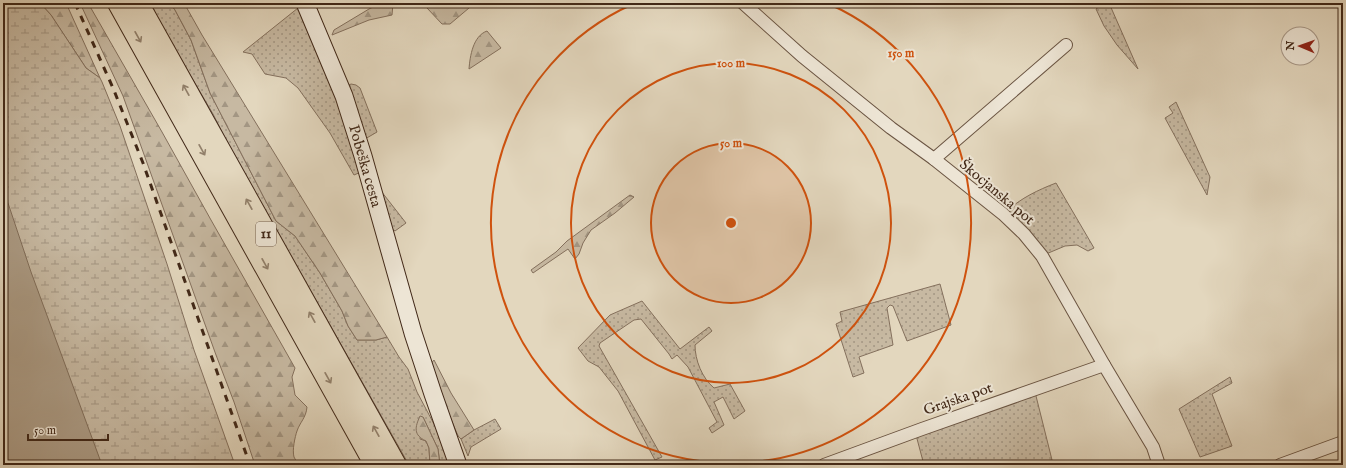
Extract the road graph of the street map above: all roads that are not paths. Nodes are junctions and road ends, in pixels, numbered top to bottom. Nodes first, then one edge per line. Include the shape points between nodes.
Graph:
1 (119, 3) edge
2 (137, 3) edge
3 (306, 3) edge
4 (750, 5) edge
5 (1066, 45) dead end
6 (934, 159) junction
7 (1104, 365) junction
8 (1343, 442) edge
9 (376, 465) edge
10 (394, 465) edge
11 (458, 465) edge
12 (824, 465) edge
13 (1159, 465) edge
14 (1280, 465) edge

1 -> 9 highway, 11
10 -> 2 highway, 11
3 - 11 street, Pobeška cesta via 344,96 413,333
4 - 6 street, Škocjanska pot via 802,56 891,128
5 - 6 street
6 - 7 street, Škocjanska pot via 1024,234 1042,256
7 - 12 street, Grajska pot
7 - 13 street, Škocjanska pot via 1153,447
8 - 14 street

